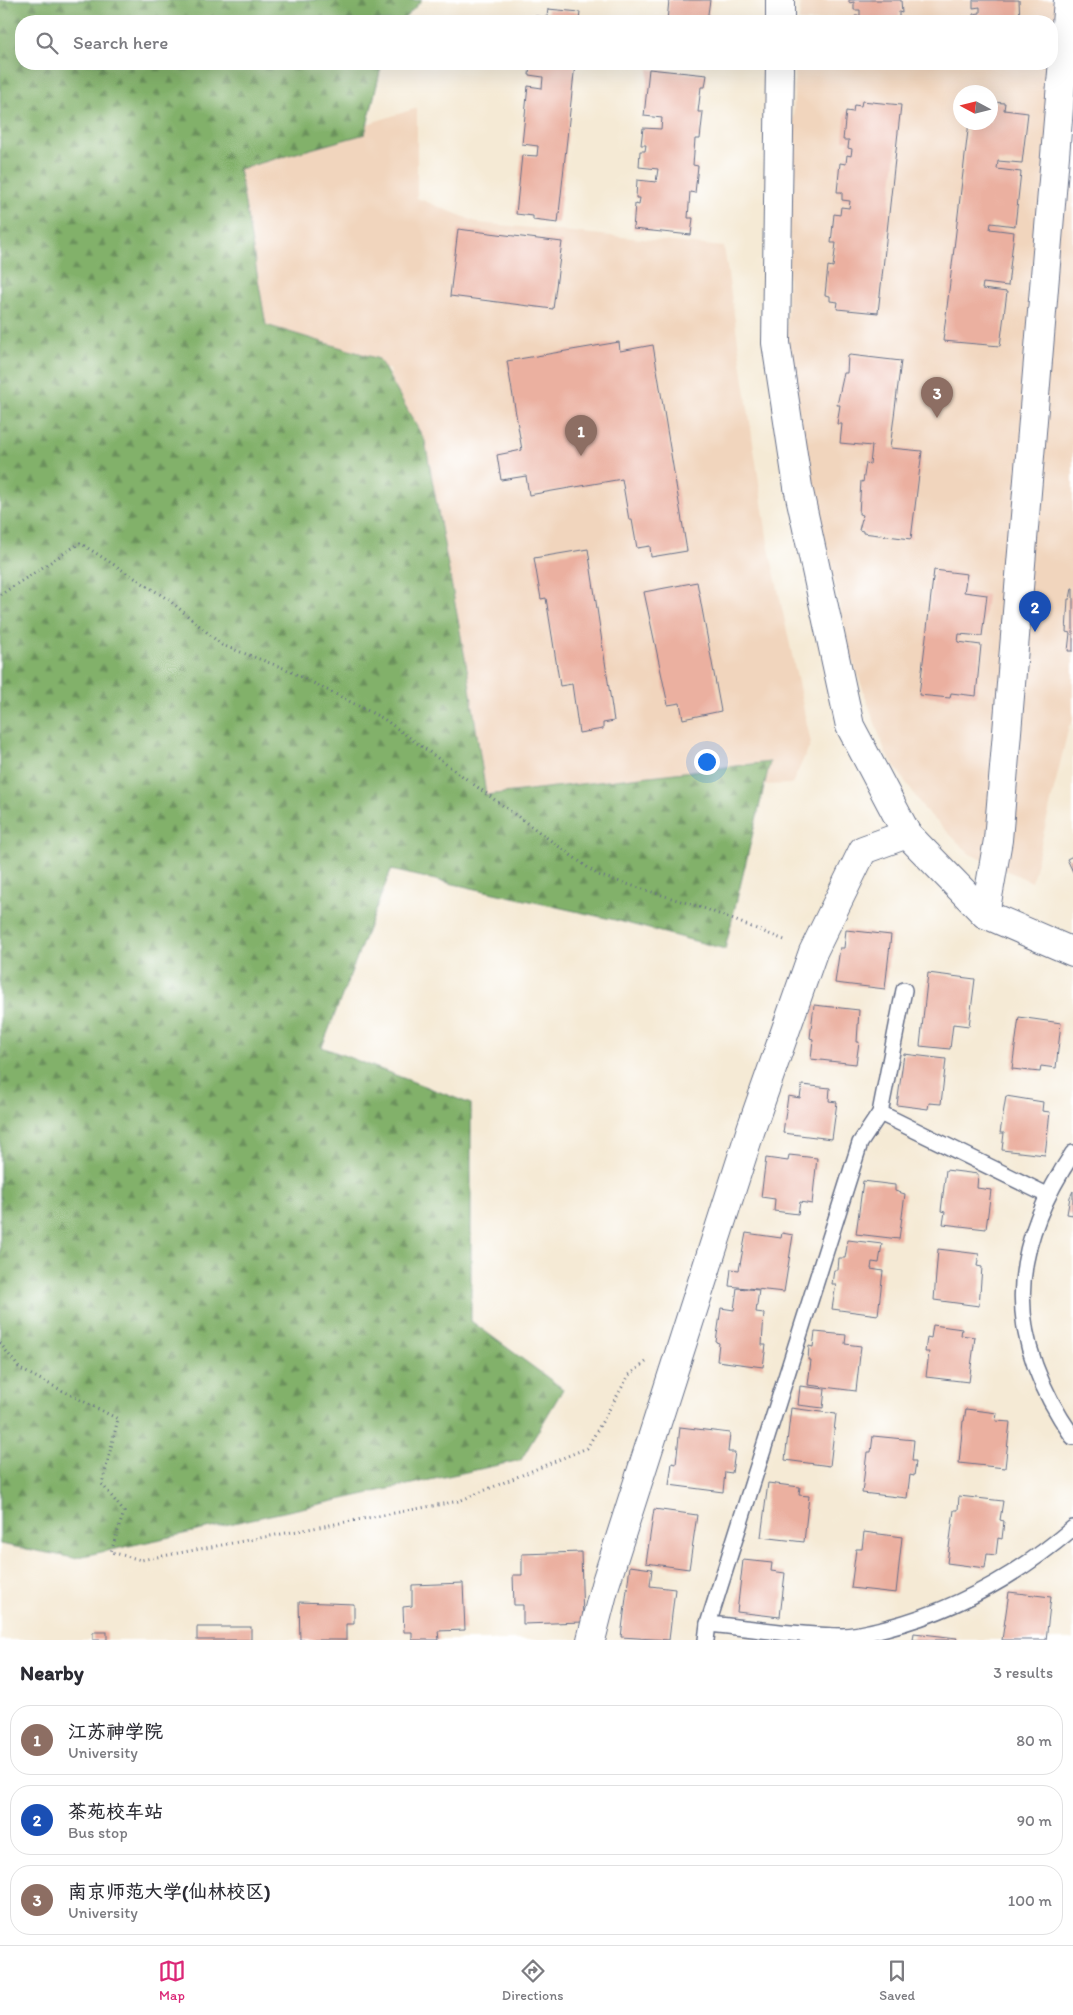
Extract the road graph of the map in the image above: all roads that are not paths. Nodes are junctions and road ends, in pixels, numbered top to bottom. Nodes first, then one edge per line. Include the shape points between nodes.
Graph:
1 (780, 0) edge
2 (1068, 0) edge
3 (780, 15) edge
4 (780, 70) edge
5 (907, 834) junction
6 (985, 914) junction
7 (1073, 952) edge
8 (904, 990) dead end
9 (880, 1113) junction
10 (1073, 1153) edge
11 (1047, 1195) junction
12 (1073, 1437) edge
13 (1073, 1528) edge
14 (708, 1624) junction
15 (591, 1640) edge
16 (706, 1640) edge

1 - 3 street
2 - 6 street via 998,840
4 - 5 street via 776,343 798,487 850,726
5 - 6 street
5 - 15 street via 863,850 814,952 751,1129 683,1338 605,1585
6 - 7 street
8 - 9 lane
9 - 11 lane
9 - 14 lane via 860,1143
10 - 11 lane
11 - 12 lane via 1028,1248 1022,1303 1033,1360 1057,1413
13 - 14 lane via 1001,1582 907,1623 843,1636
14 - 16 lane

